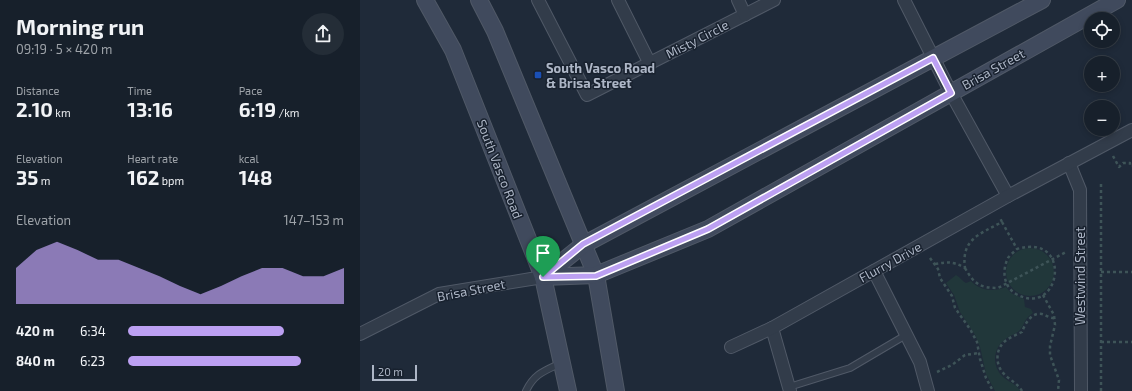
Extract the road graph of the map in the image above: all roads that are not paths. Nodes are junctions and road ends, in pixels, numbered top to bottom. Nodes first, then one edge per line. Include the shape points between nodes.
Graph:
1 (425, 0) edge
2 (479, 0) edge
3 (538, 0) edge
4 (618, 0) edge
5 (738, 0) edge
6 (774, 0) edge
7 (904, 0) edge
8 (1042, 0) edge
9 (1117, 0) edge
10 (745, 15) junction
11 (933, 58) junction
12 (650, 64) junction
13 (951, 93) junction
14 (1132, 130) edge
15 (1069, 163) junction
16 (1008, 196) junction
17 (583, 244) junction
18 (874, 271) junction
19 (596, 276) junction
20 (543, 277) junction
21 (772, 328) junction
22 (360, 334) edge
23 (906, 335) junction
24 (731, 347) dead end
25 (562, 362) junction
26 (790, 389) edge
27 (526, 391) edge
28 (568, 391) edge
29 (616, 391) edge
30 (928, 391) edge
31 (1081, 391) edge

1 - 20 street, South Vasco Road via 453,50
2 - 17 street via 495,31
3 - 12 street, Misty Circle via 588,96
4 - 12 street
5 - 10 street
6 - 10 street, Misty Circle
7 - 11 street
8 - 11 street
9 - 13 street, Brisa Street
10 - 12 street, Misty Circle
11 - 13 street
11 - 17 street
13 - 16 street
13 - 19 street, Brisa Street via 708,229
14 - 15 street, Flurry Drive
15 - 16 street, Flurry Drive
15 - 31 street, Westwind Street via 1080,190
16 - 18 street, Flurry Drive
17 - 19 street
17 - 20 street
18 - 21 street, Flurry Drive
18 - 23 street
19 - 20 street, Brisa Street
19 - 29 street
20 - 22 street, Brisa Street via 440,294
20 - 25 street, South Vasco Road
21 - 24 street, Flurry Drive
21 - 26 street
23 - 26 lane via 850,368
23 - 30 street via 920,362
25 - 27 lane via 538,374
25 - 28 street, South Vasco Road

